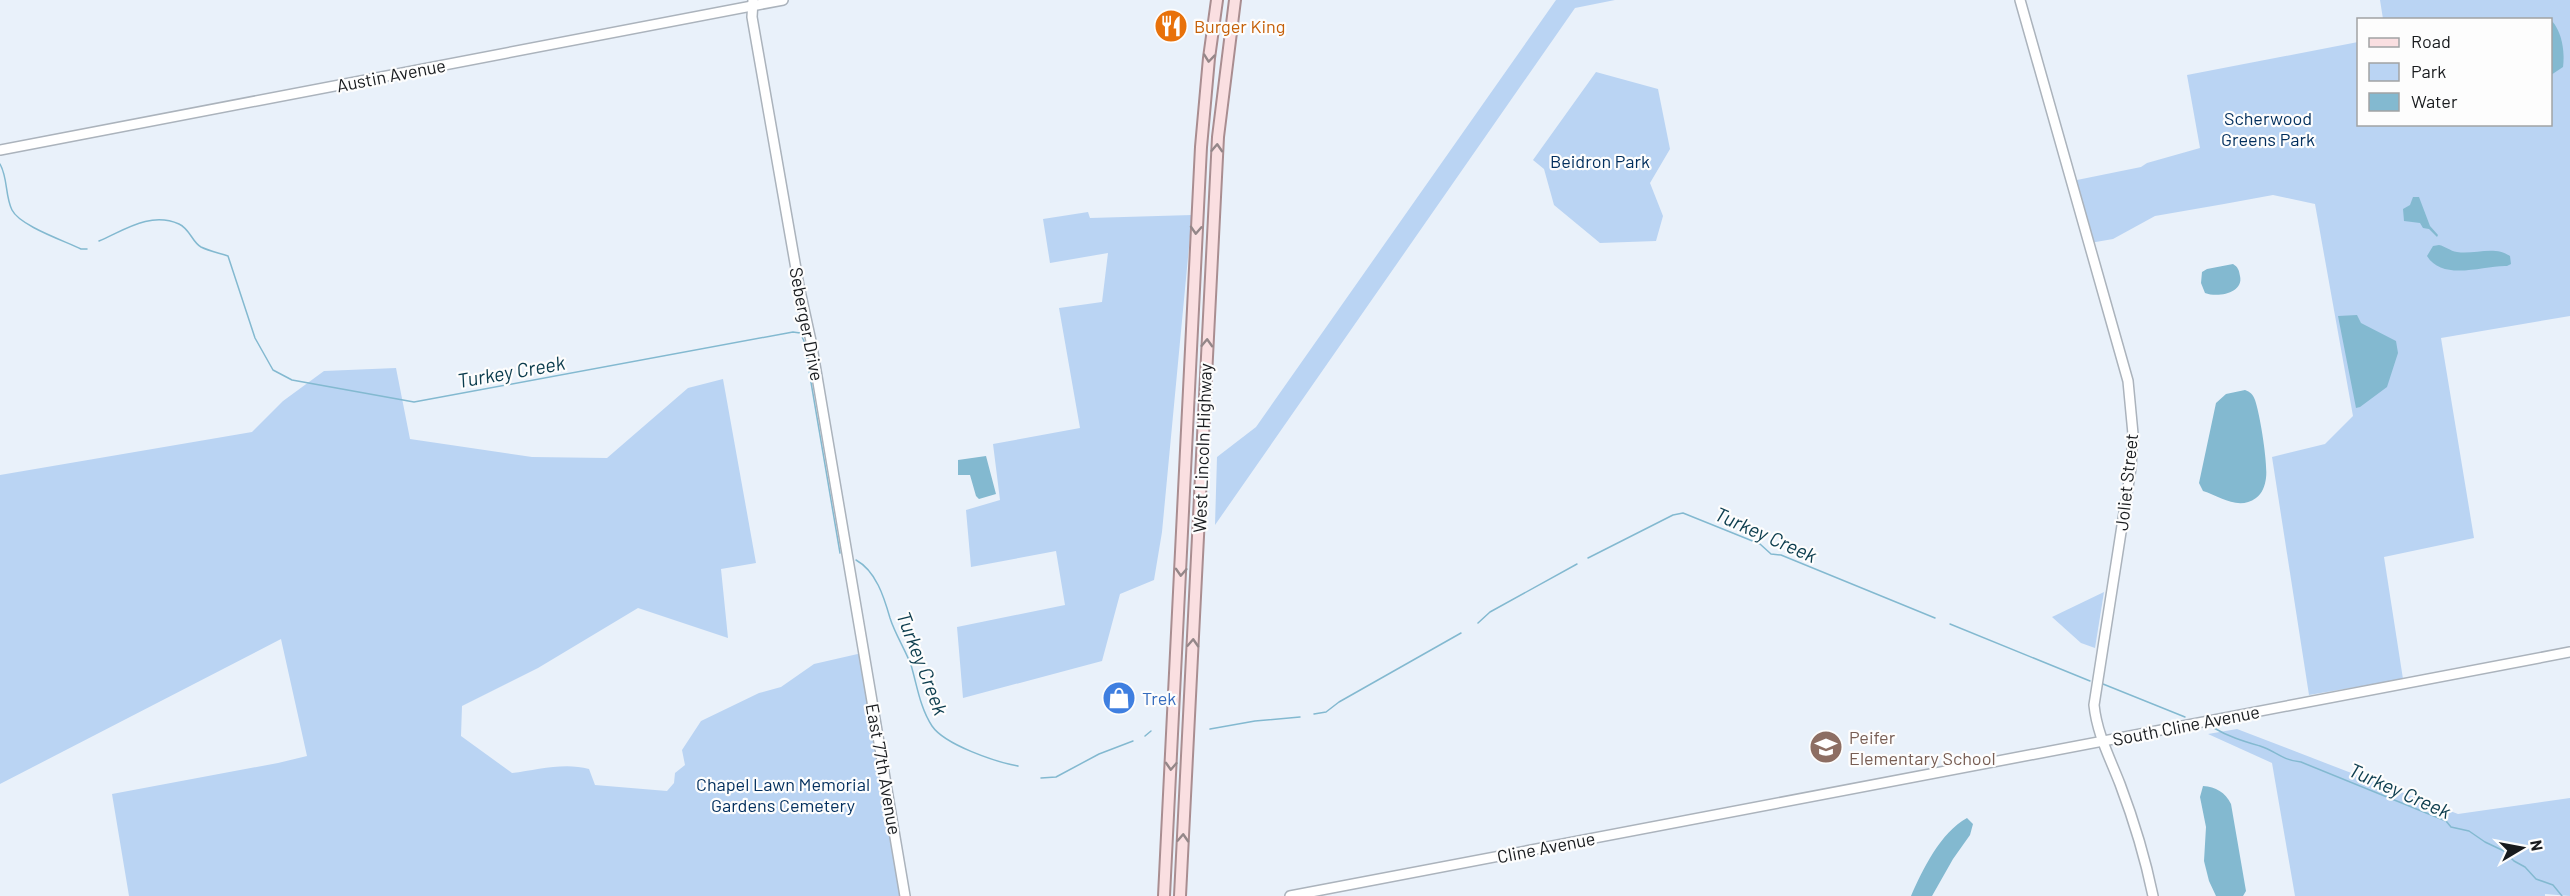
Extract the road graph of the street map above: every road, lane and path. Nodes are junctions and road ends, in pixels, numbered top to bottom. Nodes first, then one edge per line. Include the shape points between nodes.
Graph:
1 (783, 0) edge
2 (1217, 0) edge
3 (1235, 0) edge
4 (2020, 0) edge
5 (754, 3) edge
6 (0, 150) edge
7 (862, 643) joint
8 (2570, 651) edge
9 (2102, 741) junction
10 (1801, 798) joint
11 (905, 896) edge
12 (1164, 896) edge
13 (1180, 896) edge
14 (1290, 896) edge
15 (2153, 896) edge

1 - 5 street, Austin Avenue
2 -> 12 main road, West Lincoln Highway via 1201,147
13 -> 3 main road, West Lincoln Highway via 1217,149
4 - 9 street, Joliet Street via 2119,342 2131,399 2131,468 2095,694 2095,718
5 - 6 street, Austin Avenue
5 - 7 street, Seberger Drive via 752,17 778,174 811,341
7 - 11 street, East 77th Avenue
8 - 9 street, South Cline Avenue
9 - 10 street, South Cline Avenue
9 - 15 street, Joliet Street via 2144,851
10 - 14 street, Cline Avenue

